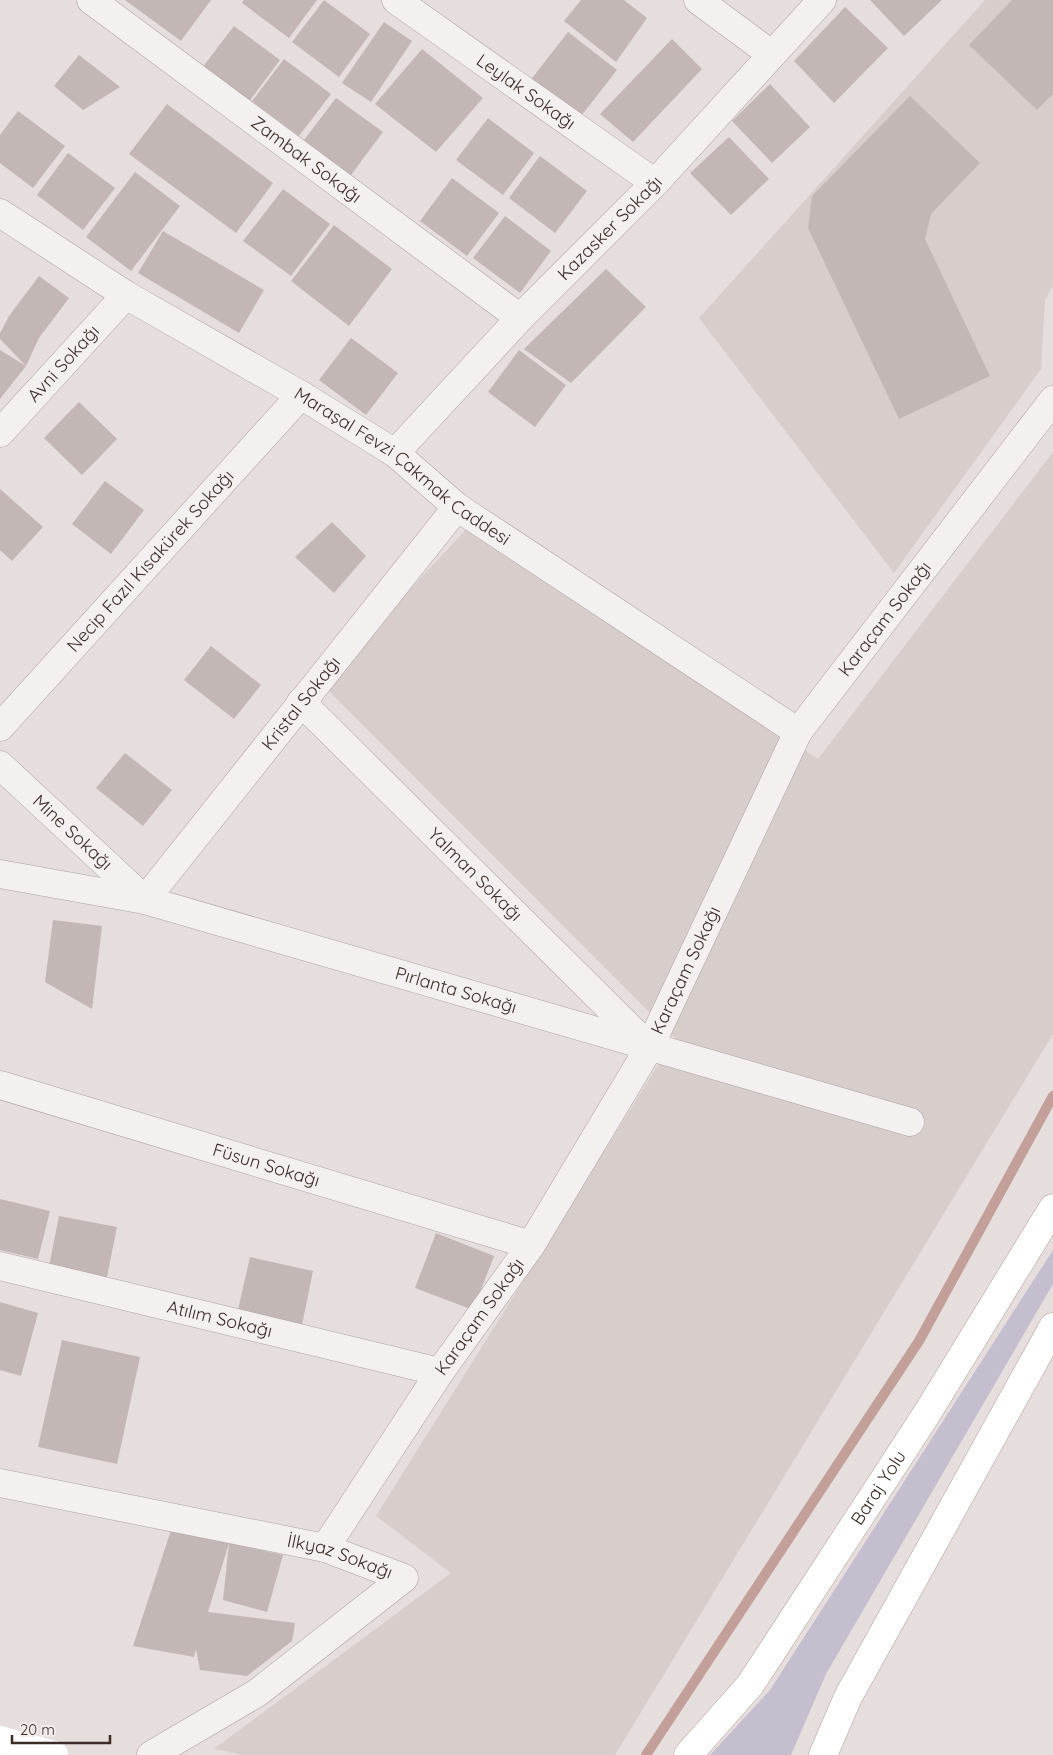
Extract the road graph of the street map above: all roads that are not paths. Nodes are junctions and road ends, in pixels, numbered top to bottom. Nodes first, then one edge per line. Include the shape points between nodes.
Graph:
1 (91, 0) edge
2 (396, 0) edge
3 (698, 0) edge
4 (822, 0) edge
5 (771, 54) junction
6 (655, 183) junction
7 (0, 213) edge
8 (126, 295) junction
9 (520, 318) junction
10 (301, 395) junction
11 (1053, 400) edge
12 (0, 433) edge
13 (395, 453) junction
14 (457, 507) junction
15 (301, 702) junction
16 (0, 727) edge
17 (798, 732) junction
18 (0, 766) edge
19 (0, 874) edge
20 (145, 900) junction
21 (649, 1048) junction
22 (0, 1085) edge
23 (910, 1122) dead end
24 (1053, 1208) edge
25 (531, 1245) junction
26 (0, 1266) edge
27 (1053, 1327) edge
28 (440, 1372) junction
29 (0, 1483) edge
30 (325, 1548) junction
31 (848, 1697) junction
32 (0, 1740) edge
33 (54, 1755) edge
34 (151, 1755) edge
35 (688, 1755) edge
36 (823, 1755) edge
37 (842, 1755) edge

1 - 9 street, Zambak Sokağı
2 - 6 street, Leylak Sokağı
3 - 5 street
4 - 5 street, Kazasker Sokağı
5 - 6 street, Kazasker Sokağı
6 - 9 street, Kazasker Sokağı
7 - 8 street, Maraşal Fevzi Çakmak Caddesi
8 - 10 street, Maraşal Fevzi Çakmak Caddesi
8 - 12 street, Avni Sokağı
9 - 13 street, Kazasker Sokağı
10 - 13 street, Maraşal Fevzi Çakmak Caddesi
10 - 16 street, Necip Fazıl Kısakürek Sokağı
11 - 17 street, Karaçam Sokağı
13 - 14 street, Maraşal Fevzi Çakmak Caddesi
14 - 15 street, Kristal Sokağı
14 - 17 street, Maraşal Fevzi Çakmak Caddesi
15 - 20 street, Kristal Sokağı
15 - 21 street, Yalman Sokağı
17 - 21 street, Karaçam Sokağı
18 - 20 street, Mine Sokağı
19 - 20 street, Pırlanta Sokağı
20 - 21 street, Pırlanta Sokağı
21 - 23 street, Pırlanta Sokağı
21 - 25 street, Karaçam Sokağı
22 - 25 street, Füsun Sokağı
24 - 35 main road, Baraj Yolu via 926,1415 750,1685
25 - 28 street, Karaçam Sokağı
26 - 28 street, Atılım Sokağı
27 - 31 main road
28 - 30 street, Karaçam Sokağı
29 - 30 street, İlkyaz Sokağı
30 - 34 street, İlkyaz Sokağı via 404,1578 258,1693
31 - 36 main road
31 - 37 main road
32 - 33 main road

